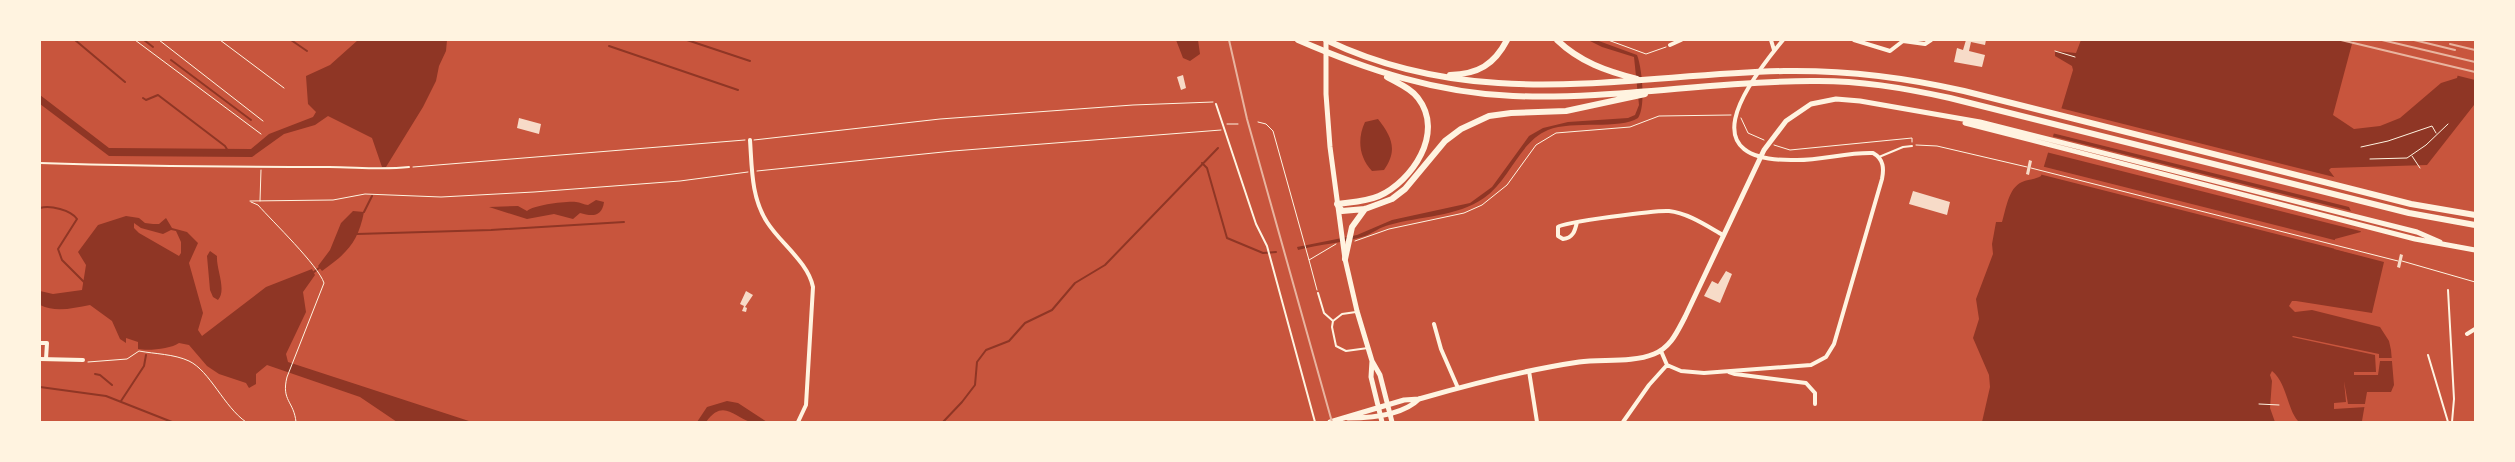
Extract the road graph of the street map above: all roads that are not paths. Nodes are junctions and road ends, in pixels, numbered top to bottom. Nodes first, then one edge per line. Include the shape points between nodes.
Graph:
1 (1298, 40) edge
2 (1326, 40) edge
3 (1507, 40) edge
4 (1557, 40) edge
5 (1681, 40) edge
6 (1770, 40) edge
7 (1783, 40) edge
8 (1854, 40) edge
9 (1931, 40) edge
10 (1670, 45) road end
11 (1774, 50) junction
12 (1376, 71) junction
13 (1437, 75) junction
14 (1633, 79) junction
15 (1633, 94) junction
16 (1216, 104) road end
17 (1980, 125) junction
18 (750, 140) road end
19 (1912, 146) road end
20 (1880, 157) junction
21 (1760, 158) junction
22 (40, 163) edge
23 (409, 167) road end
24 (1337, 204) junction
25 (1364, 210) junction
26 (2475, 215) edge
27 (1578, 222) junction
28 (2475, 225) edge
29 (1723, 235) junction
30 (2440, 242) junction
31 (1346, 245) junction
32 (2475, 250) edge
33 (1345, 259) joint
34 (2448, 290) dead end
35 (1318, 293) road end
36 (1357, 311) junction
37 (1333, 321) junction
38 (1434, 324) dead end
39 (2475, 329) edge
40 (2467, 334) dead end
41 (40, 343) edge
42 (1368, 348) junction
43 (1661, 351) junction
44 (2428, 355) dead end
45 (40, 359) edge
46 (46, 359) junction
47 (83, 360) road end
48 (1372, 361) junction
49 (1667, 365) junction
50 (1529, 371) junction
51 (1729, 372) junction
52 (1458, 388) junction
53 (1419, 399) junction
54 (1387, 404) junction
55 (1815, 404) dead end
56 (1378, 407) junction
57 (1389, 412) junction
58 (1380, 414) junction
59 (1345, 418) junction
60 (798, 422) edge
61 (1315, 422) edge
62 (1330, 422) edge
63 (1382, 422) edge
64 (1392, 422) edge
65 (1537, 422) edge
66 (1622, 422) edge
67 (2448, 422) edge
68 (2452, 422) edge

1 - 12 highway
2 - 13 highway via 1380,60
2 - 24 main road via 1327,103
3 - 13 highway via 1498,55 1482,69
4 - 14 highway via 1590,64
5 - 10 street
6 - 11 street
7 - 11 street
8 - 9 street via 1888,51 1903,41 1925,44
11 - 21 street via 1747,90 1735,115 1738,142 1748,153
12 - 15 highway via 1433,86 1497,95
12 - 24 highway via 1418,97 1427,119 1426,143 1411,169 1390,190 1372,198
13 - 14 highway via 1529,86
14 - 26 highway via 1772,72 1855,72 1888,76 1988,97 2411,204
15 - 25 highway via 1566,111 1500,114 1477,121 1456,132 1438,148 1399,194
15 - 28 highway via 1765,82 1812,81 1885,86 1985,107 2409,213
16 - 61 lane via 1256,224 1267,246
17 - 21 main road via 1860,100 1824,100 1791,117
17 - 30 main road via 2415,239
17 - 30 main road via 2417,232
18 - 60 street via 752,172 760,210 812,282 806,405
19 - 20 lane
20 - 21 street via 1868,153 1800,160
20 - 51 street via 1882,179 1829,353 1811,365
21 - 29 main road
22 - 23 lane via 261,168 330,166 381,170
24 - 25 highway via 1345,212
24 - 31 main road
25 - 31 highway via 1353,224
27 - 27 street via 1570,237 1563,239 1558,236 1559,226
27 - 29 street via 1670,211
29 - 43 main road via 1676,334
30 - 32 main road
31 - 33 highway
33 - 36 main road
34 - 68 lane via 2454,400
35 - 37 lane via 1324,313
36 - 37 lane via 1342,314
36 - 42 main road
37 - 42 lane via 1337,348 1346,351
38 - 52 street via 1441,350
39 - 40 street
41 - 46 street via 47,343
42 - 48 main road
43 - 49 street
43 - 50 main road via 1641,358
44 - 67 lane
45 - 46 street
46 - 47 street
48 - 54 main road via 1380,375
48 - 56 main road via 1371,377
49 - 51 street via 1693,373
49 - 66 street
50 - 52 main road
50 - 65 street
51 - 55 street via 1806,383 1814,391
52 - 53 main road
53 - 54 main road
53 - 57 main road via 1410,407
54 - 56 main road
54 - 57 main road
56 - 58 main road
56 - 59 main road
57 - 58 main road
57 - 64 main road
58 - 59 main road
58 - 63 main road
59 - 62 main road

